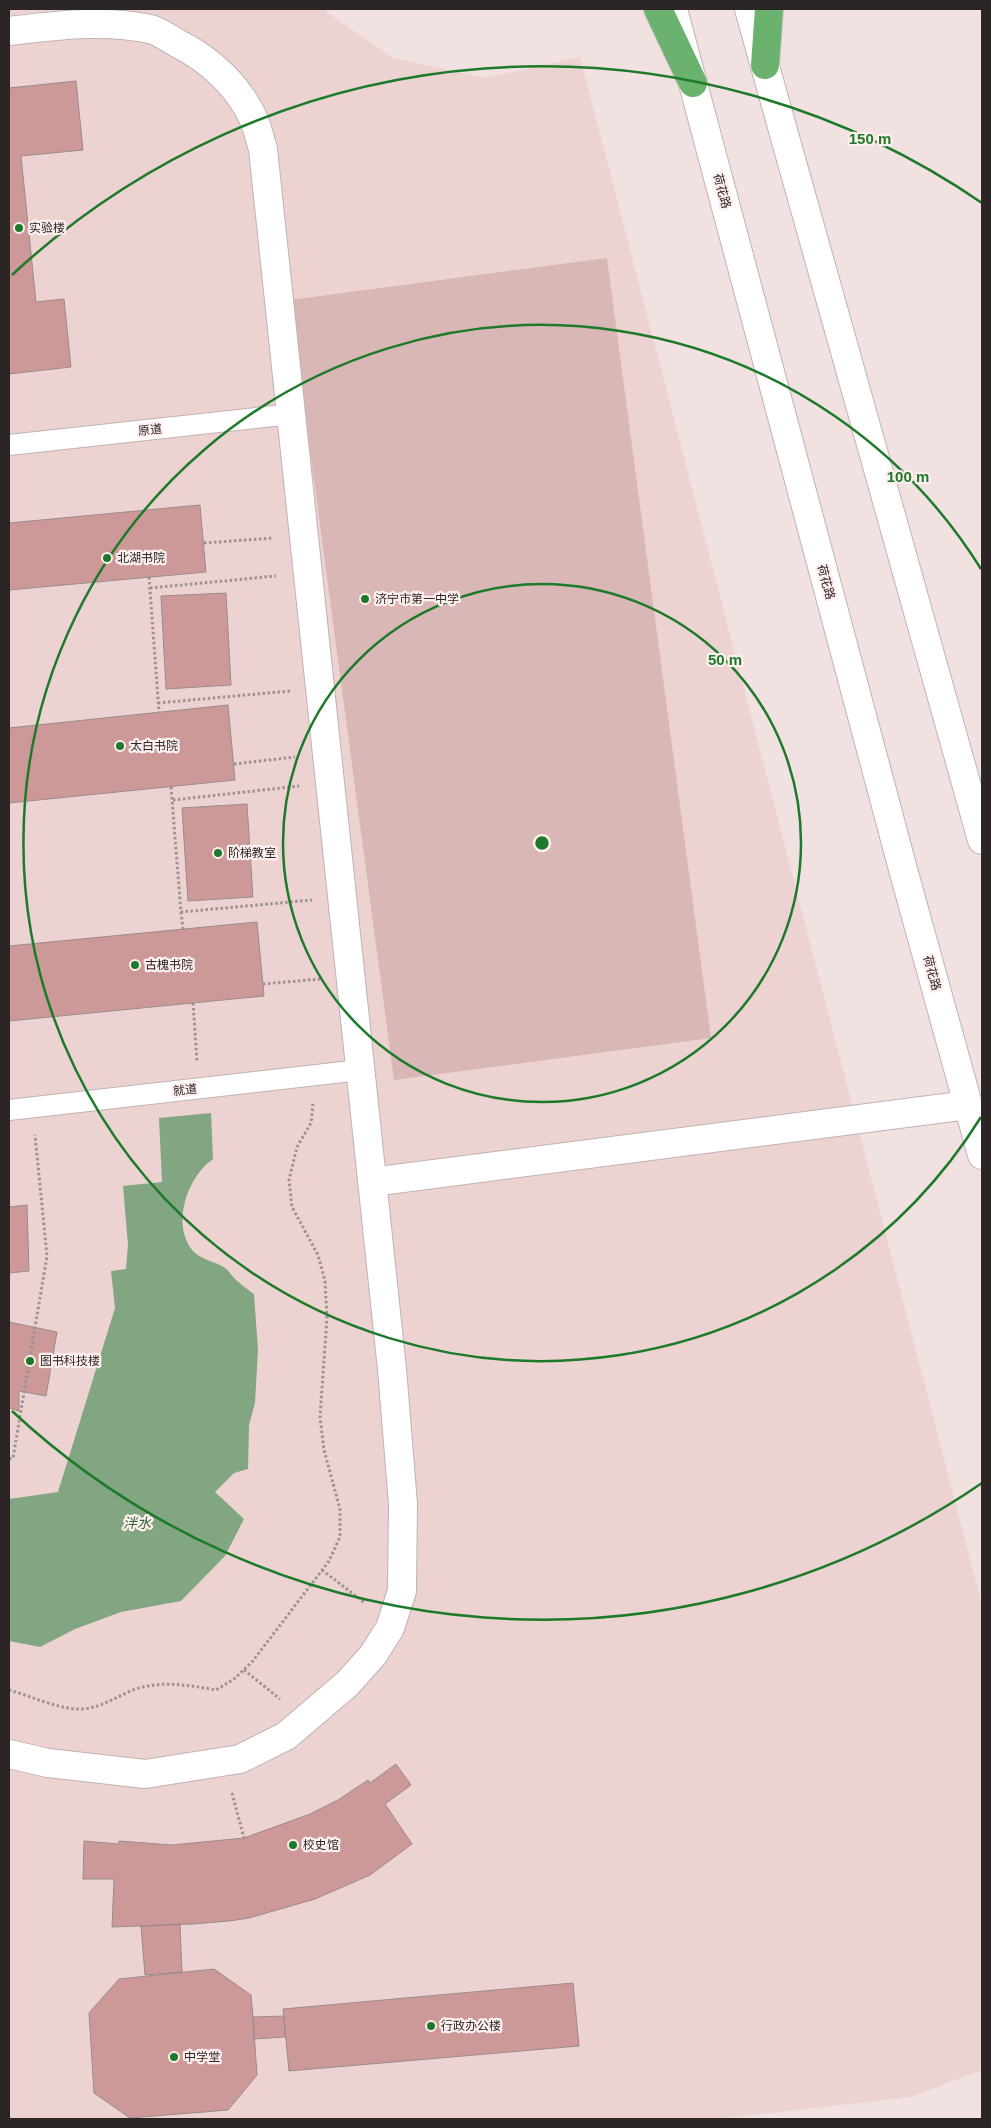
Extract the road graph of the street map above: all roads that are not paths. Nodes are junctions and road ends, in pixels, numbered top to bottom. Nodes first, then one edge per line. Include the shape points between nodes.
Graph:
1 (658, 9) edge
2 (673, 9) edge
3 (749, 9) edge
4 (769, 9) edge
5 (9, 31) edge
6 (765, 65) junction
7 (693, 83) junction
8 (292, 414) junction
9 (9, 445) edge
10 (982, 840) edge
11 (360, 1070) junction
12 (968, 1105) junction
13 (9, 1110) edge
14 (982, 1155) edge
15 (372, 1182) junction
16 (9, 1754) edge

1 - 7 highway
2 - 7 street, 荷花路
3 - 6 street
4 - 6 highway
5 - 8 street via 78,24 152,30 210,64 242,99 254,120 263,149
6 - 10 street
7 - 12 street, 荷花路
8 - 9 lane, 原道
8 - 11 street
11 - 13 lane, 就道
11 - 15 street
12 - 14 street, 荷花路
12 - 15 street
15 - 16 street via 403,1504 402,1591 392,1623 373,1655 307,1720 286,1736 240,1759 145,1774 48,1763

